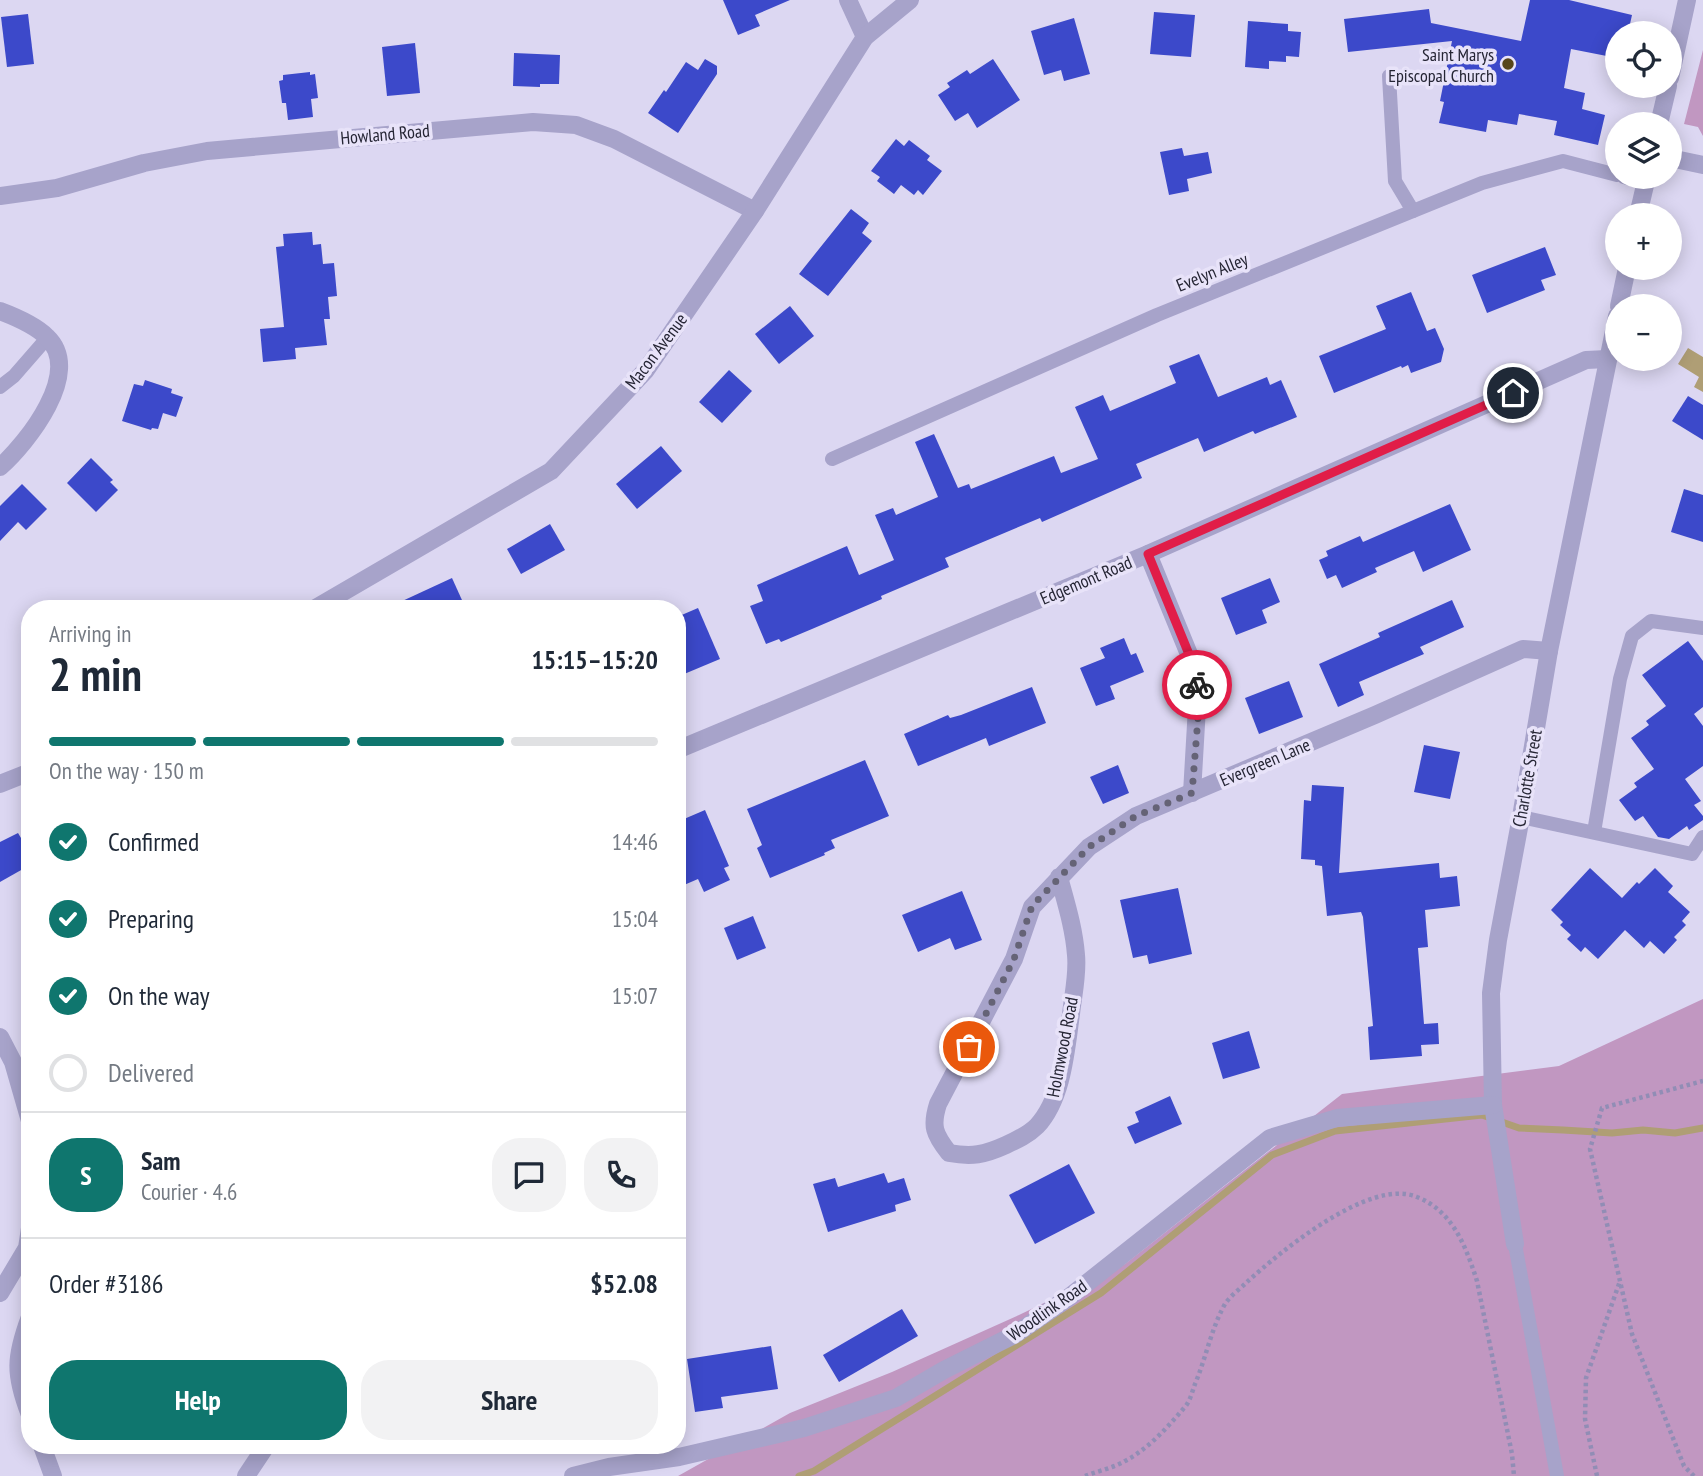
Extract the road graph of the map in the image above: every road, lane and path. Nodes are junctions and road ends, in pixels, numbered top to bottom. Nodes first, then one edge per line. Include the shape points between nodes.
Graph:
1 (848, 0) edge
2 (910, 0) edge
3 (1687, 0) edge
4 (1682, 23) edge
5 (865, 37) junction
6 (1388, 76) dead end
7 (1682, 161) edge
8 (1703, 165) edge
9 (1605, 172) edge
10 (0, 196) edge
11 (755, 211) junction
12 (1413, 211) junction
13 (0, 311) edge
14 (48, 337) junction
15 (1605, 359) edge
16 (1606, 371) edge
17 (0, 387) edge
18 (832, 459) dead end
19 (0, 467) edge
20 (1148, 554) junction
21 (329, 600) edge
22 (1703, 628) edge
23 (1549, 651) junction
24 (686, 746) edge
25 (21, 776) edge
26 (0, 784) edge
27 (1192, 793) junction
28 (1521, 817) junction
29 (1594, 832) junction
30 (1703, 837) edge
31 (1059, 877) junction
32 (0, 1037) edge
33 (969, 1047) joint
34 (7, 1064) edge
35 (1703, 1081) edge
36 (21, 1099) edge
37 (1493, 1105) junction
38 (1515, 1244) joint
39 (21, 1259) edge
40 (1620, 1281) junction
41 (0, 1293) edge
42 (21, 1340) edge
43 (21, 1393) edge
44 (45, 1454) edge
45 (261, 1454) edge
46 (53, 1476) edge
47 (246, 1476) edge
48 (573, 1476) edge
49 (1085, 1476) edge
50 (1514, 1476) edge
51 (1557, 1476) edge
52 (1597, 1476) edge
53 (1694, 1476) edge

1 - 5 street
2 - 5 street, Macon Avenue
3 - 4 street
5 - 11 street, Macon Avenue
6 - 12 lane via 1395,181
7 - 8 street
9 - 12 lane, Evelyn Alley via 1563,161 1482,183
10 - 11 street, Howland Road via 57,188 207,151 533,122 576,125 614,139
11 - 21 street, Macon Avenue via 646,370 551,471
12 - 18 lane, Evelyn Alley via 1157,315
13 - 14 street
14 - 17 lane
14 - 19 street via 60,370 50,404
15 - 20 street, Edgemont Road via 1586,360
16 - 23 street, Charlotte Street
20 - 24 street, Edgemont Road
20 - 27 street via 1193,664 1198,690
22 - 29 lane via 1651,621 1632,636 1620,679
23 - 27 street, Evergreen Lane via 1522,649
23 - 28 street, Charlotte Street
25 - 26 street
27 - 31 street, Evergreen Lane via 1136,816 1089,847
28 - 29 lane
28 - 37 street, Charlotte Street via 1492,993
29 - 30 lane via 1692,854
31 - 33 street, Evergreen Lane via 1032,906 1014,959
31 - 33 street, Holmwood Road via 1077,958 1059,1081 1038,1125 1022,1138 972,1157 949,1153 938,1139 933,1120
32 - 34 street
34 - 36 street
35 - 40 path via 1602,1108 1590,1149
37 - 38 street, Charlotte Street
37 - 48 street, Woodlink Road via 1337,1118 1270,1138 1068,1298 1014,1335 897,1398 804,1428
38 - 51 lane
39 - 41 street
40 - 52 path via 1586,1378 1585,1419
40 - 53 path via 1632,1334 1684,1466
42 - 43 street via 17,1373
44 - 46 street
45 - 47 street
49 - 50 path via 1124,1462 1158,1438 1187,1405 1226,1302 1272,1259 1353,1207 1408,1194 1439,1210 1468,1253

